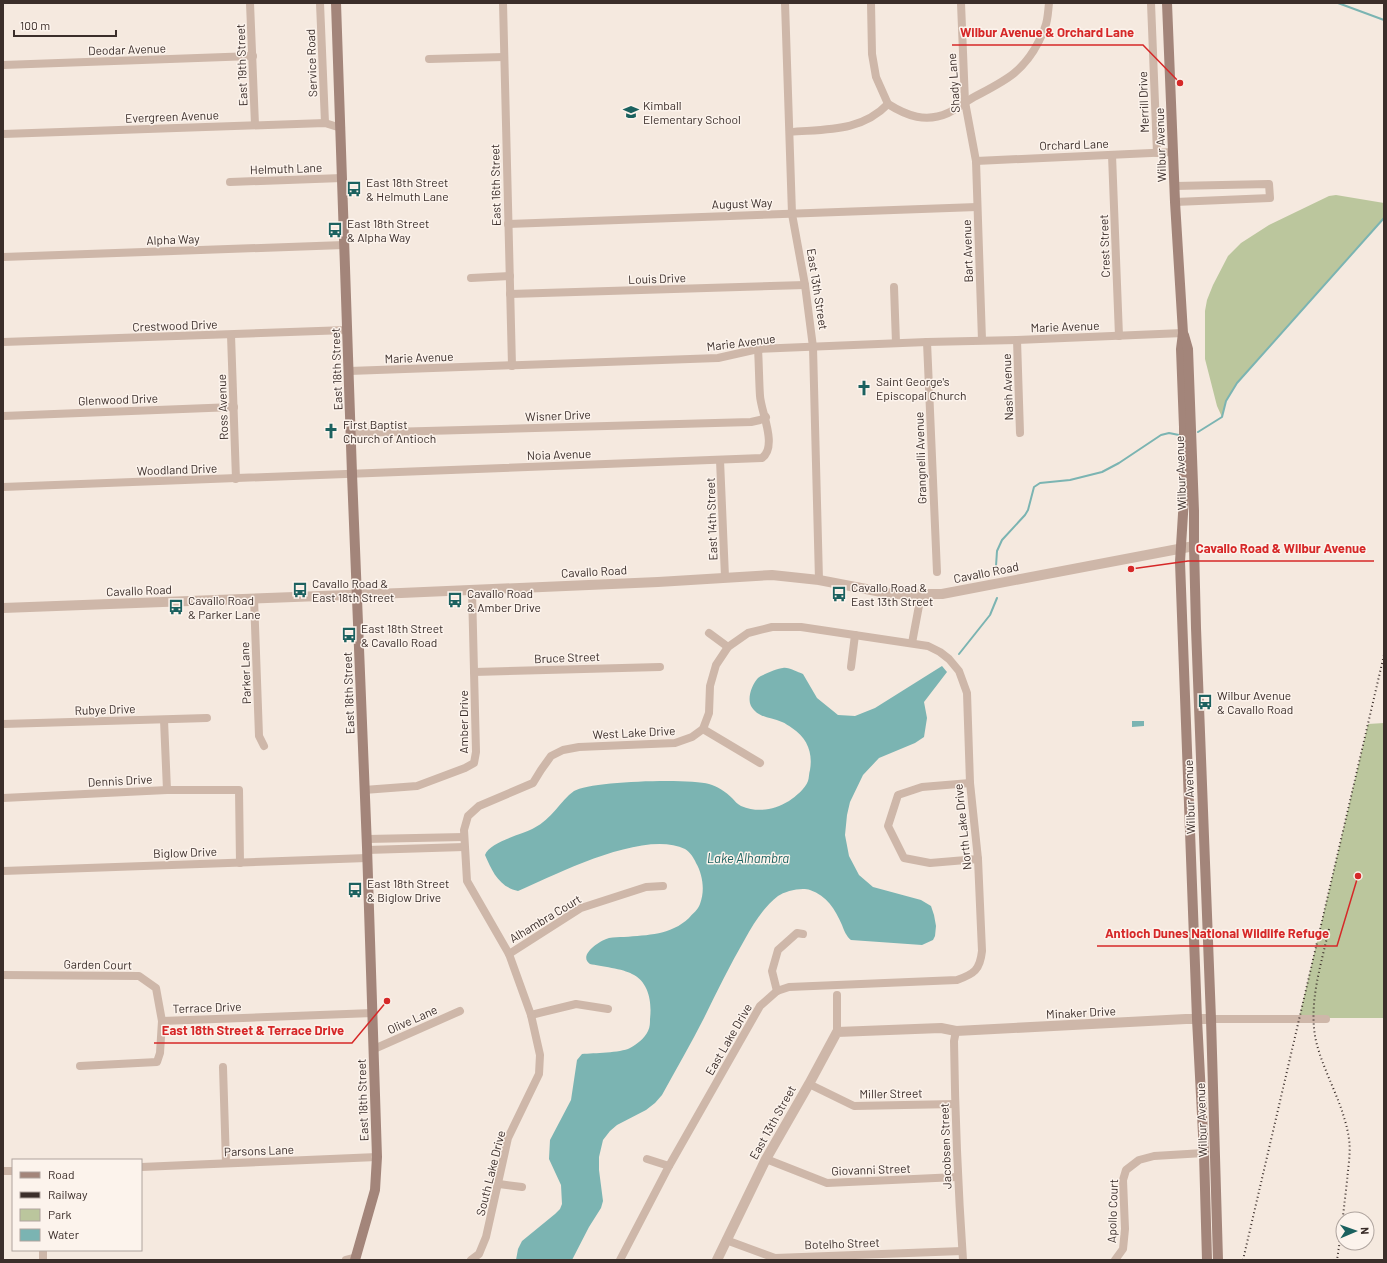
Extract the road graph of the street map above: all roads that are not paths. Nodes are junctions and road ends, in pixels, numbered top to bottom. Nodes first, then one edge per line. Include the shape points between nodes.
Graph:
1 (250, 3) edge
2 (320, 3) edge
3 (336, 3) edge
4 (503, 3) edge
5 (785, 3) edge
6 (871, 3) edge
7 (961, 3) edge
8 (1049, 3) edge
9 (1151, 3) edge
10 (1168, 3) edge
11 (252, 56) junction
12 (504, 57) junction
13 (429, 60) dead end
14 (3, 66) edge
15 (965, 102) junction
16 (888, 104) junction
17 (324, 123) junction
18 (255, 125) junction
19 (341, 128) junction
20 (790, 132) junction
21 (3, 134) edge
22 (1173, 152) junction
23 (1157, 153) junction
24 (1112, 155) junction
25 (976, 161) junction
26 (342, 178) junction
27 (230, 182) dead end
28 (1174, 186) junction
29 (1175, 202) junction
30 (977, 207) junction
31 (792, 214) junction
32 (508, 224) junction
33 (344, 244) junction
34 (3, 257) edge
35 (510, 276) junction
36 (471, 278) dead end
37 (805, 285) junction
38 (894, 287) dead end
39 (510, 294) junction
40 (347, 330) junction
41 (1183, 333) junction
42 (231, 335) junction
43 (1119, 336) junction
44 (982, 340) junction
45 (1017, 340) junction
46 (3, 342) edge
47 (927, 342) junction
48 (896, 343) junction
49 (813, 347) junction
50 (758, 350) junction
51 (512, 366) junction
52 (349, 371) junction
53 (234, 407) junction
54 (3, 416) edge
55 (766, 417) junction
56 (351, 433) junction
57 (1020, 433) dead end
58 (720, 460) junction
59 (352, 474) junction
60 (236, 479) junction
61 (3, 487) edge
62 (1194, 546) junction
63 (1181, 548) junction
64 (936, 572) dead end
65 (725, 577) junction
66 (819, 580) junction
67 (472, 590) junction
68 (357, 595) junction
69 (921, 595) junction
70 (254, 598) junction
71 (3, 608) edge
72 (709, 633) dead end
73 (855, 635) junction
74 (912, 643) junction
75 (728, 647) junction
76 (660, 667) dead end
77 (851, 667) dead end
78 (474, 672) junction
79 (207, 718) dead end
80 (164, 720) junction
81 (3, 724) edge
82 (703, 729) junction
83 (264, 746) dead end
84 (760, 763) dead end
85 (970, 783) junction
86 (167, 790) junction
87 (364, 790) junction
88 (1189, 792) junction
89 (3, 798) edge
90 (1203, 826) junction
91 (367, 839) junction
92 (464, 843) junction
93 (367, 854) junction
94 (978, 859) junction
95 (240, 862) junction
96 (3, 871) edge
97 (663, 886) dead end
98 (803, 934) dead end
99 (509, 954) junction
100 (3, 975) edge
101 (777, 991) junction
102 (837, 995) dead end
103 (608, 1009) dead end
104 (460, 1011) dead end
105 (373, 1013) junction
106 (531, 1015) junction
107 (1197, 1019) junction
108 (1211, 1019) junction
109 (1326, 1019) dead end
110 (162, 1021) junction
111 (956, 1031) junction
112 (837, 1032) junction
113 (374, 1049) junction
114 (80, 1066) dead end
115 (223, 1067) dead end
116 (809, 1084) junction
117 (955, 1104) junction
118 (1215, 1153) junction
119 (1204, 1154) junction
120 (377, 1157) junction
121 (647, 1159) dead end
122 (766, 1159) junction
123 (226, 1163) junction
124 (669, 1166) junction
125 (142, 1167) edge
126 (957, 1177) junction
127 (499, 1184) junction
128 (522, 1187) dead end
129 (726, 1240) junction
130 (962, 1251) junction
131 (352, 1260) edge
132 (470, 1260) edge
133 (620, 1260) edge
134 (717, 1260) edge
135 (963, 1260) edge
136 (1115, 1260) edge
137 (1207, 1260) edge
138 (1218, 1260) edge

1 - 11 street, East 19th Street
2 - 17 street, Service Road
3 - 19 main road, East 18th Street
4 - 12 street, East 16th Street
5 - 20 street, East 13th Street
6 - 16 street via 872,54 876,77
7 - 15 street, Shady Lane
8 - 15 street via 1046,27 1023,67 1007,79
9 - 23 street, Merrill Drive
10 - 22 main road, Wilbur Avenue
11 - 14 street, Deodar Avenue
11 - 18 street, East 19th Street
12 - 13 street
12 - 32 street, East 16th Street
15 - 16 street via 948,113 931,119 906,114
15 - 25 street, Shady Lane
16 - 20 street via 880,112 852,126
17 - 18 street, Evergreen Avenue
17 - 19 street, Evergreen Avenue
18 - 21 street, Evergreen Avenue
19 - 26 main road, East 18th Street
20 - 31 street, East 13th Street
22 - 23 street, Orchard Lane
22 - 28 main road, Wilbur Avenue
23 - 24 street, Orchard Lane
24 - 25 street, Orchard Lane
24 - 43 street, Crest Street
25 - 30 street, Bart Avenue
26 - 27 street, Helmuth Lane
26 - 33 main road, East 18th Street
28 - 29 main road, Wilbur Avenue
28 - 29 street via 1269,184 1270,198
29 - 41 main road, Wilbur Avenue
30 - 31 street, August Way
30 - 44 street, Bart Avenue
31 - 32 street, August Way
31 - 37 street, East 13th Street
32 - 35 street, East 16th Street
33 - 34 street, Alpha Way
33 - 40 main road, East 18th Street
35 - 36 street
35 - 39 street, East 16th Street
37 - 39 street, Louis Drive
37 - 49 street, East 13th Street
38 - 48 street
39 - 51 street, East 16th Street
40 - 42 street, Crestwood Drive
40 - 52 main road, East 18th Street
41 - 43 street, Marie Avenue
41 - 62 main road, Wilbur Avenue via 1188,349
41 - 63 main road, Wilbur Avenue via 1181,350 1184,498
42 - 46 street, Crestwood Drive
42 - 53 street, Ross Avenue
43 - 45 street, Marie Avenue
44 - 45 street, Marie Avenue
44 - 47 street, Marie Avenue
45 - 57 street, Nash Avenue
47 - 48 street, Marie Avenue
47 - 64 street, Grangnelli Avenue
48 - 49 street, Marie Avenue
49 - 50 street, Marie Avenue
49 - 66 street, East 13th Street
50 - 51 street, Marie Avenue via 718,358
50 - 55 street via 760,398
51 - 52 street, Marie Avenue
52 - 56 main road, East 18th Street
53 - 54 street, Glenwood Drive
53 - 60 street, Ross Avenue
55 - 56 street, Wisner Drive via 751,422
55 - 58 street, Noia Avenue via 766,455 762,458
56 - 59 main road, East 18th Street
58 - 59 street, Noia Avenue
58 - 65 street, East 14th Street
59 - 60 street, Woodland Drive
59 - 68 main road, East 18th Street
60 - 61 street, Woodland Drive
62 - 63 street, Cavallo Road
62 - 90 main road, Wilbur Avenue
63 - 69 street, Cavallo Road via 942,594
63 - 88 main road, Wilbur Avenue
65 - 66 street, Cavallo Road via 772,575
65 - 67 street, Cavallo Road
66 - 69 street, Cavallo Road via 892,594
67 - 68 street, Cavallo Road
67 - 78 street, Amber Drive
68 - 70 street, Cavallo Road
68 - 87 main road, East 18th Street
69 - 74 street
70 - 71 street, Cavallo Road
70 - 83 street, Parker Lane via 259,736
72 - 75 street
73 - 74 street
73 - 75 street via 801,627 772,627 748,633
73 - 77 street
74 - 85 street, North Lake Drive via 928,646 940,652 949,659 963,679 967,693
75 - 82 street via 716,665 710,686 709,713
76 - 78 street, Bruce Street
78 - 87 street, Amber Drive via 474,763 417,786
79 - 80 street, Rubye Drive
80 - 81 street, Rubye Drive
80 - 86 street
82 - 84 street
82 - 92 street, West Lake Drive via 692,737 675,743 563,750 551,756 533,782 478,806 468,816
85 - 94 street, North Lake Drive
85 - 94 street via 922,787 898,795 888,826 904,858 930,863
86 - 89 street, Dennis Drive
86 - 95 street, Dennis Drive via 239,790
87 - 91 main road, East 18th Street
88 - 90 main road via 1195,804 1195,818
88 - 107 main road, Wilbur Avenue
90 - 108 main road, Wilbur Avenue
91 - 92 street
91 - 93 main road, East 18th Street
92 - 93 street, Biglow Drive
92 - 99 street, South Lake Drive via 467,881
93 - 95 street, Biglow Drive
93 - 105 main road, East 18th Street
94 - 101 street, North Lake Drive via 982,951 976,971 957,980 789,988
95 - 96 street, Biglow Drive
97 - 99 street, Alhambra Court via 646,887 581,908
98 - 101 street via 797,933 778,950 772,971
99 - 106 street, South Lake Drive
100 - 110 street, Garden Court via 139,976 156,988
101 - 124 street, East Lake Drive via 760,1006
102 - 112 street, East 13th Street
103 - 106 street via 576,1004
104 - 113 street, Olive Lane
105 - 110 street, Terrace Drive
105 - 113 main road, East 18th Street
106 - 127 street, South Lake Drive via 540,1055 539,1074 508,1138
107 - 108 street, Minaker Drive
107 - 111 street, Minaker Drive
107 - 119 main road, Wilbur Avenue
108 - 109 street, Minaker Drive
108 - 118 main road, Wilbur Avenue
110 - 114 street, Terrace Drive via 157,1062
111 - 112 street, Minaker Drive via 941,1028
111 - 117 street, Jacobsen Street
112 - 116 street, East 13th Street
113 - 120 main road, East 18th Street
115 - 123 street
116 - 117 street, Miller Street via 854,1106
116 - 122 street, East 13th Street
117 - 126 street, Jacobsen Street
118 - 119 main road
118 - 138 main road, Wilbur Avenue
119 - 136 street, Apollo Court via 1154,1156 1140,1160 1126,1170 1123,1180 1123,1249
119 - 137 main road, Wilbur Avenue
120 - 123 street, Parsons Lane
120 - 131 main road, East 18th Street via 375,1190 367,1221
121 - 124 street
122 - 126 street, Giovanni Street via 827,1183
122 - 129 street, East 13th Street
123 - 125 street, Parsons Lane
124 - 133 street, East Lake Drive
126 - 130 street, Jacobsen Street
127 - 128 street
127 - 132 street, South Lake Drive via 486,1237 479,1254
129 - 130 street, Botelho Street via 775,1258
129 - 134 street, East 13th Street
130 - 135 street, Jacobsen Street

